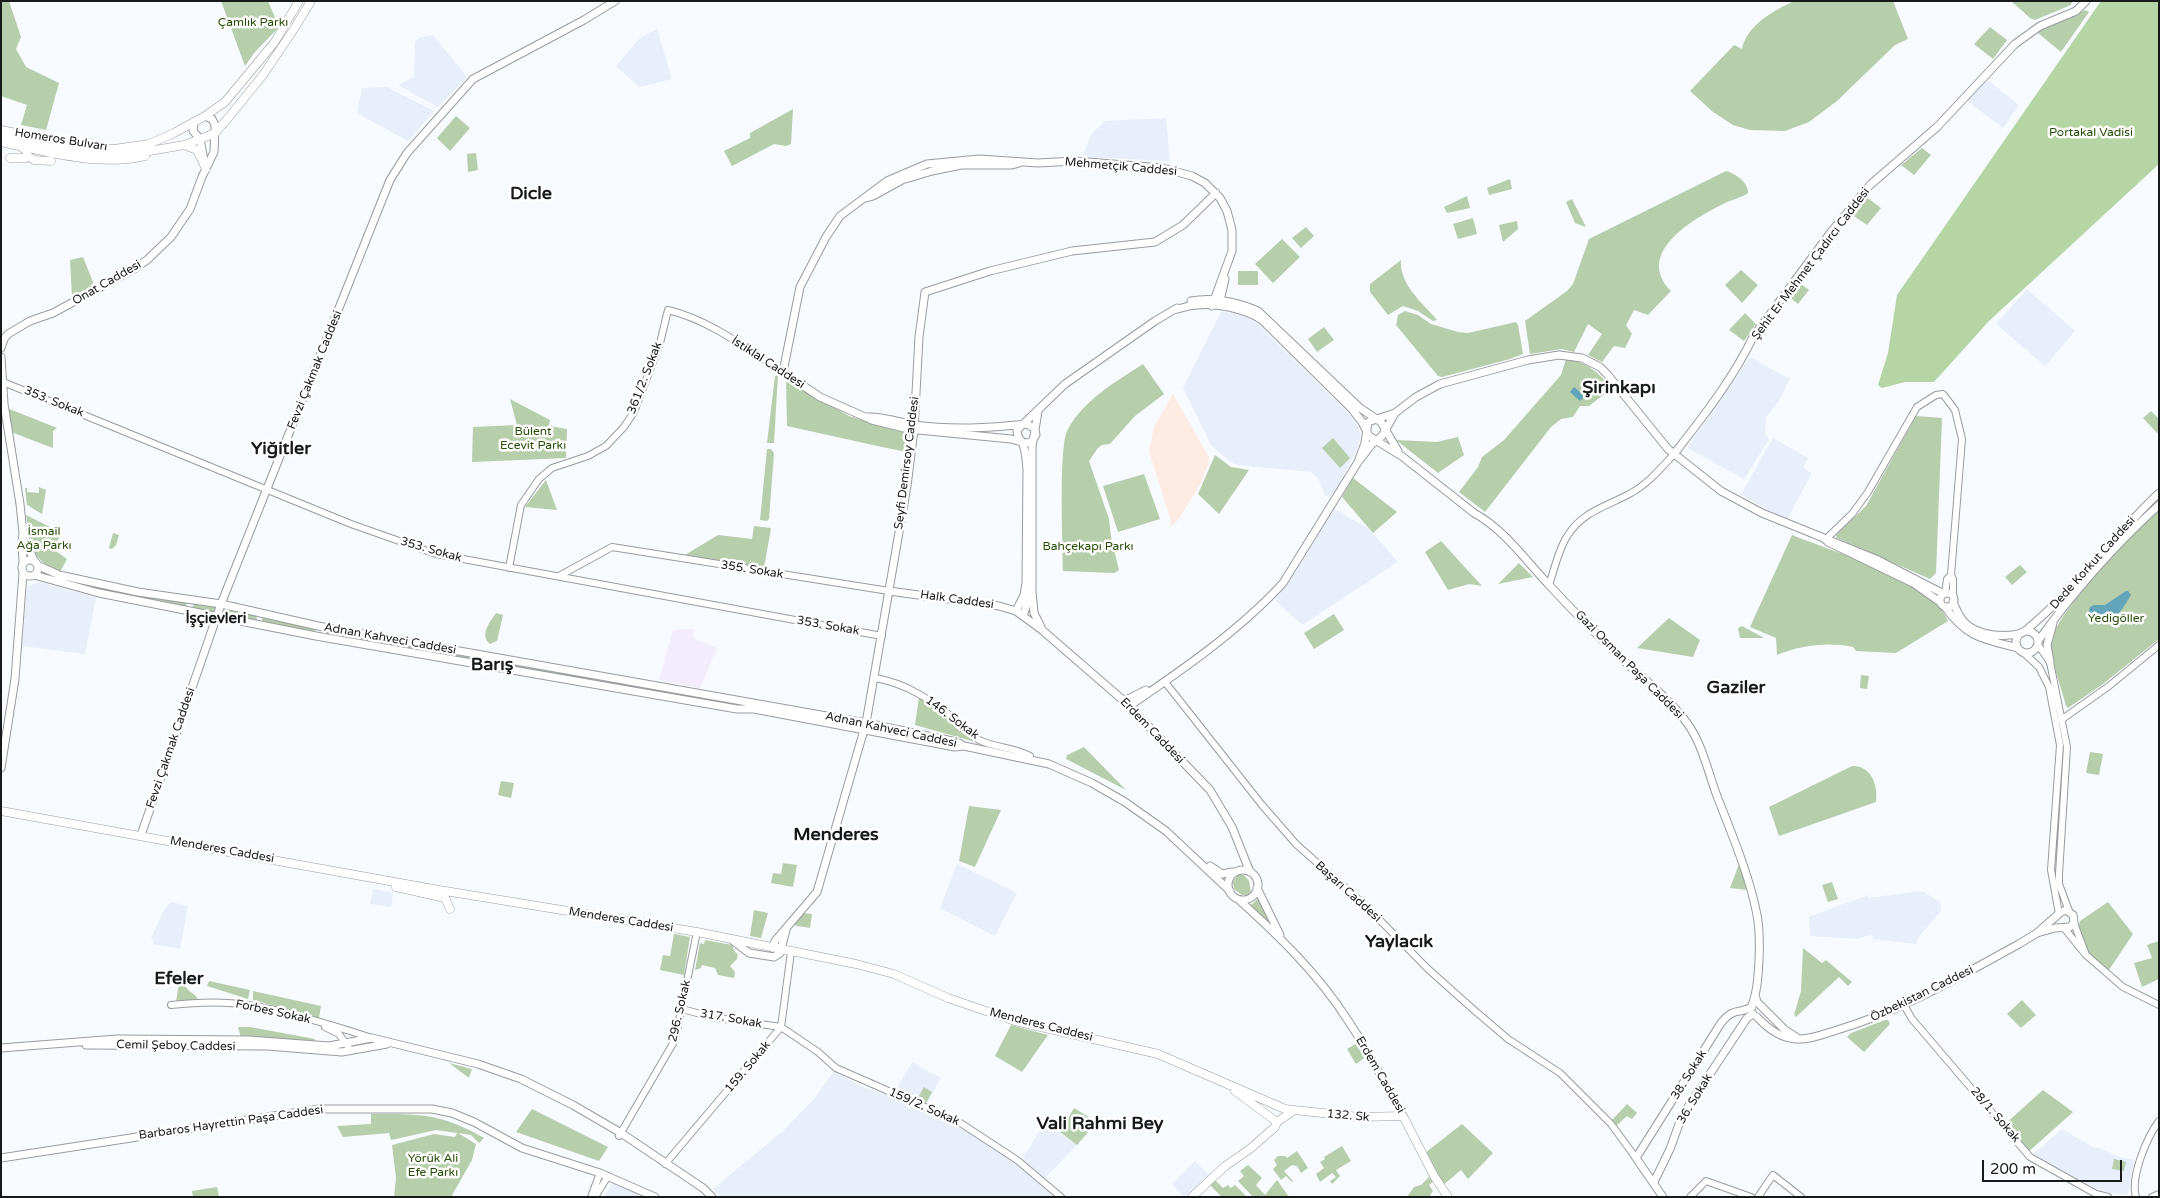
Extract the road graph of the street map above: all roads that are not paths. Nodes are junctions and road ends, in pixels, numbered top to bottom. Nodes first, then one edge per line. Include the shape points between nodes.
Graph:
1 (299, 1) edge
2 (311, 1) edge
3 (615, 1) edge
4 (2086, 1) edge
5 (289, 18) junction
6 (279, 26) dead end
7 (250, 74) junction
8 (235, 83) dead end
9 (205, 116) junction
10 (194, 123) junction
11 (2, 131) edge
12 (215, 132) junction
13 (200, 139) junction
14 (1, 142) edge
15 (184, 144) junction
16 (21, 146) junction
17 (170, 147) junction
18 (28, 156) junction
19 (10, 158) dead end
20 (51, 161) dead end
21 (206, 168) junction
22 (1216, 193) junction
23 (1216, 303) junction
24 (668, 310) joint
25 (1, 348) edge
26 (1, 357) edge
27 (783, 372) junction
28 (3, 382) junction
29 (1038, 412) junction
30 (1395, 412) junction
31 (1376, 420) junction
32 (4, 421) edge
33 (1024, 424) junction
34 (914, 427) junction
35 (1385, 430) junction
36 (1366, 432) junction
37 (1036, 435) junction
38 (1376, 440) junction
39 (1022, 442) junction
40 (1674, 454) junction
41 (1403, 457) junction
42 (1358, 462) junction
43 (267, 490) junction
44 (2159, 494) edge
45 (2159, 505) edge
46 (23, 533) junction
47 (1826, 540) junction
48 (23, 563) junction
49 (35, 563) junction
50 (509, 568) junction
51 (23, 573) junction
52 (33, 575) junction
53 (1951, 575) junction
54 (559, 576) junction
55 (1549, 585) junction
56 (23, 588) junction
57 (1032, 589) junction
58 (889, 591) junction
59 (1945, 594) junction
60 (192, 600) junction
61 (1953, 600) junction
62 (221, 604) junction
63 (1942, 604) junction
64 (190, 611) junction
65 (1016, 611) junction
66 (258, 612) junction
67 (1023, 616) junction
68 (2056, 616) junction
69 (217, 617) junction
70 (255, 624) junction
71 (1042, 630) junction
72 (2024, 632) junction
73 (882, 636) junction
74 (2038, 643) junction
75 (2159, 645) edge
76 (2021, 650) junction
77 (2050, 662) junction
78 (875, 678) junction
79 (1165, 682) junction
80 (1126, 704) junction
81 (2063, 719) junction
82 (2056, 722) junction
83 (865, 726) junction
84 (1002, 754) junction
85 (1030, 756) junction
86 (1, 768) edge
87 (1, 811) edge
88 (140, 835) junction
89 (1241, 851) junction
90 (1235, 871) junction
91 (1250, 872) junction
92 (377, 878) junction
93 (1257, 888) junction
94 (1230, 891) junction
95 (1239, 900) junction
96 (450, 909) dead end
97 (2069, 911) junction
98 (2058, 914) junction
99 (2074, 923) junction
100 (786, 928) junction
101 (2064, 928) junction
102 (697, 932) junction
103 (2037, 934) junction
104 (1281, 937) junction
105 (732, 940) junction
106 (772, 948) junction
107 (780, 950) junction
108 (791, 952) junction
109 (2086, 954) junction
110 (172, 1004) dead end
111 (1904, 1005) junction
112 (2159, 1005) edge
113 (1756, 1007) junction
114 (682, 1009) junction
115 (321, 1022) junction
116 (781, 1027) junction
117 (346, 1030) junction
118 (372, 1038) junction
119 (1801, 1039) junction
120 (347, 1043) junction
121 (394, 1044) junction
122 (1, 1050) edge
123 (351, 1051) junction
124 (1226, 1084) junction
125 (1270, 1103) junction
126 (1287, 1112) junction
127 (1265, 1113) junction
128 (1403, 1116) junction
129 (2159, 1121) edge
130 (1277, 1122) junction
131 (620, 1135) junction
132 (1, 1158) edge
133 (1636, 1158) junction
134 (665, 1164) junction
135 (600, 1173) junction
136 (608, 1176) junction
137 (1654, 1182) junction
138 (2159, 1194) edge
139 (591, 1197) edge
140 (596, 1197) edge
141 (655, 1197) edge
142 (712, 1197) edge
143 (1061, 1197) edge
144 (1192, 1197) edge
145 (1448, 1197) edge
146 (1663, 1197) edge
147 (1690, 1197) edge
148 (1751, 1197) edge
149 (1758, 1197) edge
150 (1801, 1197) edge
151 (2108, 1197) edge
152 (2136, 1197) edge
153 (2152, 1197) edge

1 - 5 main road, Homeros Bulvarı
2 - 12 main road via 276,57
3 - 43 main road, Fevzi Çakmak Caddesi via 473,78 407,153 390,180
4 - 40 main road, Şehit Er Mehmet Çadırcı Caddesi via 2076,11 2040,26 2016,44 1937,127 1864,192 1753,337 1746,352
5 - 6 main road
5 - 7 main road, Homeros Bulvarı
7 - 8 main road
7 - 9 main road, Homeros Bulvarı via 224,102
9 - 10 main road, Homeros Bulvarı
9 - 12 main road via 214,122
10 - 11 main road, Homeros Bulvarı via 149,144 125,149 94,148
10 - 13 main road via 193,131
11 - 17 main road, Homeros Bulvarı via 106,155
12 - 13 main road, Homeros Bulvarı
12 - 21 main road, Onat Caddesi via 214,152
13 - 15 main road, Homeros Bulvarı
13 - 21 main road
14 - 16 main road
15 - 17 main road, Homeros Bulvarı
15 - 21 main road via 197,150
16 - 17 main road via 75,157 114,160 135,158
16 - 18 main road
18 - 19 main road
18 - 20 main road via 34,160
21 - 25 main road, Onat Caddesi via 190,209 171,238 147,260 59,310 8,334
22 - 23 main road, Mehmetçik Caddesi via 1227,211 1233,236 1232,251
22 - 27 main road, Mehmetçik Caddesi via 1192,176 1170,169 1075,161 960,165 902,180 866,198 840,216 826,237 800,287
22 - 34 main road, Seyfi Demirsoy Caddesi via 1182,225 1155,242 1072,251 990,271 925,292
23 - 29 main road via 1203,299 1186,302 1065,384
23 - 31 main road via 1247,306 1266,317
23 - 36 main road via 1262,320 1352,409
24 - 27 street, İstiklal Caddesi via 705,324
24 - 50 street, 361/2. Sokak via 660,343 634,412 606,446 552,468 538,479 520,505
26 - 28 main road
27 - 34 main road, İstiklal Caddesi via 820,397 868,417
28 - 32 main road
28 - 43 street, 353. Sokak
29 - 33 main road
29 - 37 main road
30 - 31 main road
30 - 35 main road
30 - 40 main road via 1440,384 1528,360 1570,356 1600,367
31 - 35 main road
31 - 36 main road via 1368,422
32 - 46 main road
33 - 34 main road, İstiklal Caddesi via 972,429
33 - 37 main road via 1033,426
33 - 39 main road via 1017,430
34 - 39 main road, İstiklal Caddesi
34 - 58 main road, Seyfi Demirsoy Caddesi
35 - 38 main road
35 - 41 main road
36 - 38 main road
36 - 42 main road
37 - 39 main road via 1031,442
37 - 57 main road via 1032,446
38 - 41 main road
38 - 42 main road
39 - 65 main road via 1027,469 1026,583
40 - 47 main road via 1721,491 1762,513
40 - 55 street via 1644,485 1596,509 1580,521 1567,535
41 - 55 main road, Gazi Osman Paşa Caddesi via 1484,518
42 - 79 main road via 1283,583 1245,620
43 - 50 street, 353. Sokak via 436,554
43 - 62 main road, Fevzi Çakmak Caddesi
44 - 72 main road, Dede Korkut Caddesi via 2136,515 2051,610
45 - 68 main road, Dede Korkut Caddesi via 2142,519
46 - 48 main road
46 - 49 main road
47 - 53 street via 1868,492 1917,407 1943,394 1955,410 1962,440
47 - 59 main road via 1878,560
47 - 63 main road via 1830,545 1913,583
48 - 49 main road via 27,560
48 - 51 main road
49 - 52 main road via 38,569
49 - 60 main road, Adnan Kahveci Caddesi via 59,575
50 - 54 street, 353. Sokak
51 - 52 main road
51 - 56 main road
52 - 56 main road
52 - 64 main road, Adnan Kahveci Caddesi via 99,593
53 - 59 street via 1947,578
53 - 61 street
54 - 58 street, 355. Sokak via 612,547
54 - 73 street, 353. Sokak
55 - 113 main road, Gazi Osman Paşa Caddesi via 1660,694 1692,732 1732,835 1757,914 1760,931
56 - 86 main road via 15,679
57 - 67 main road
57 - 71 main road via 1034,612
58 - 65 main road, Halk Caddesi
58 - 73 main road, Seyfi Demirsoy Caddesi
59 - 61 main road
59 - 63 main road
60 - 62 main road, Adnan Kahveci Caddesi
60 - 64 main road
61 - 63 main road via 1949,607
61 - 72 main road via 1960,616 1970,627 1989,634
62 - 66 main road, Adnan Kahveci Caddesi
62 - 69 main road, Fevzi Çakmak Caddesi
63 - 76 main road via 1968,633
64 - 69 main road, Adnan Kahveci Caddesi
65 - 67 main road, Halk Caddesi
66 - 70 main road
66 - 83 main road, Adnan Kahveci Caddesi via 318,626
67 - 71 main road, Erdem Caddesi
68 - 74 main road, Dede Korkut Caddesi
68 - 77 main road via 2048,638
69 - 70 main road, Adnan Kahveci Caddesi
69 - 88 main road, Fevzi Çakmak Caddesi
70 - 83 main road, Adnan Kahveci Caddesi via 472,664
71 - 80 main road, Erdem Caddesi
72 - 74 main road via 2035,635
72 - 76 main road via 2017,638
73 - 78 main road, Seyfi Demirsoy Caddesi
74 - 76 main road via 2031,652
74 - 77 street
75 - 81 street
76 - 82 street via 2045,676
77 - 81 street
78 - 83 main road, Seyfi Demirsoy Caddesi
78 - 85 street, 146. Sokak via 916,691 979,740 1020,750
79 - 80 main road
79 - 133 street, Başarı Caddesi via 1296,844 1474,1010 1508,1039 1560,1073 1611,1124
80 - 89 main road, Erdem Caddesi via 1210,790 1232,827
81 - 82 street
81 - 97 street via 2067,746 2059,874
82 - 98 street via 2060,745 2052,870
83 - 84 main road, Adnan Kahveci Caddesi via 955,747
83 - 100 main road, Seyfi Demirsoy Caddesi via 817,892
84 - 85 main road
84 - 94 main road via 1049,764 1125,802 1166,831
85 - 90 main road via 1052,760 1094,779 1168,828 1216,872 1228,874
87 - 88 main road, Menderes Caddesi
88 - 92 main road, Menderes Caddesi
89 - 90 main road
89 - 91 main road, Erdem Caddesi
90 - 91 main road
90 - 94 main road via 1228,881
91 - 93 main road
92 - 96 main road via 382,884 445,898
92 - 102 main road, Menderes Caddesi
93 - 95 main road via 1251,898
93 - 104 main road, Erdem Caddesi
94 - 95 main road
95 - 104 main road, Erdem Caddesi
97 - 98 main road
97 - 99 main road
98 - 101 main road via 2057,922
98 - 103 main road
99 - 101 main road
99 - 109 street
100 - 106 main road, Seyfi Demirsoy Caddesi
100 - 107 main road, Seyfi Demirsoy Caddesi
101 - 103 main road
101 - 109 street
102 - 105 main road, Menderes Caddesi
102 - 114 street, 296. Sokak
103 - 111 main road, Özbekistan Caddesi
104 - 128 main road, Erdem Caddesi via 1347,1018
105 - 106 main road, Menderes Caddesi
105 - 107 main road via 748,953 774,957
106 - 107 main road, Menderes Caddesi
107 - 108 main road, Menderes Caddesi
108 - 116 street
108 - 124 main road, Menderes Caddesi via 889,972 984,1011 1046,1029 1158,1054
109 - 112 street via 2123,987
110 - 115 street, Forbes Sokak via 249,1005
111 - 119 main road, Özbekistan Caddesi via 1852,1026
111 - 151 street, 28/1. Sokak via 1912,1019 2030,1157 2096,1194
113 - 119 main road
113 - 119 main road, Özbekistan Caddesi via 1774,1032 1786,1038
113 - 133 main road, 38. Sokak via 1728,1014
113 - 137 main road, 36. Sokak via 1682,1116
114 - 116 street, 317. Sokak via 712,1017
114 - 131 street, 296. Sokak via 675,1040
115 - 117 street, Forbes Sokak
115 - 120 street
116 - 134 street, 159. Sokak
116 - 143 street, 159/2. Sokak via 836,1068 959,1122 1017,1160
117 - 118 street, Forbes Sokak
117 - 120 street
118 - 120 main road, Forbes Sokak
118 - 121 main road, Forbes Sokak
120 - 122 main road, Cemil Şeboy Caddesi via 329,1046 230,1040 117,1039
120 - 123 street
121 - 123 main road, Cemil Şeboy Caddesi
121 - 131 main road, Forbes Sokak via 521,1079 585,1112
122 - 123 main road, Cemil Şeboy Caddesi via 66,1045 267,1046
124 - 125 main road, Menderes Caddesi
124 - 127 main road, Menderes Caddesi
125 - 126 main road, 132. Sk
125 - 127 main road
126 - 128 main road, 132. Sk via 1359,1118
126 - 130 main road
127 - 130 main road, Menderes Caddesi
128 - 145 main road, Erdem Caddesi
129 - 152 street via 2136,1173
130 - 144 main road
131 - 134 main road, Forbes Sokak
132 - 135 main road, Barbaros Hayrettin Paşa Caddesi via 319,1108 397,1108 452,1113 522,1148
133 - 137 main road
134 - 142 main road, Forbes Sokak
135 - 136 main road, Barbaros Hayrettin Paşa Caddesi
135 - 139 street
136 - 140 street
136 - 141 main road, Barbaros Hayrettin Paşa Caddesi
137 - 146 main road
138 - 153 street
147 - 148 street via 1706,1181
149 - 150 street via 1773,1175

